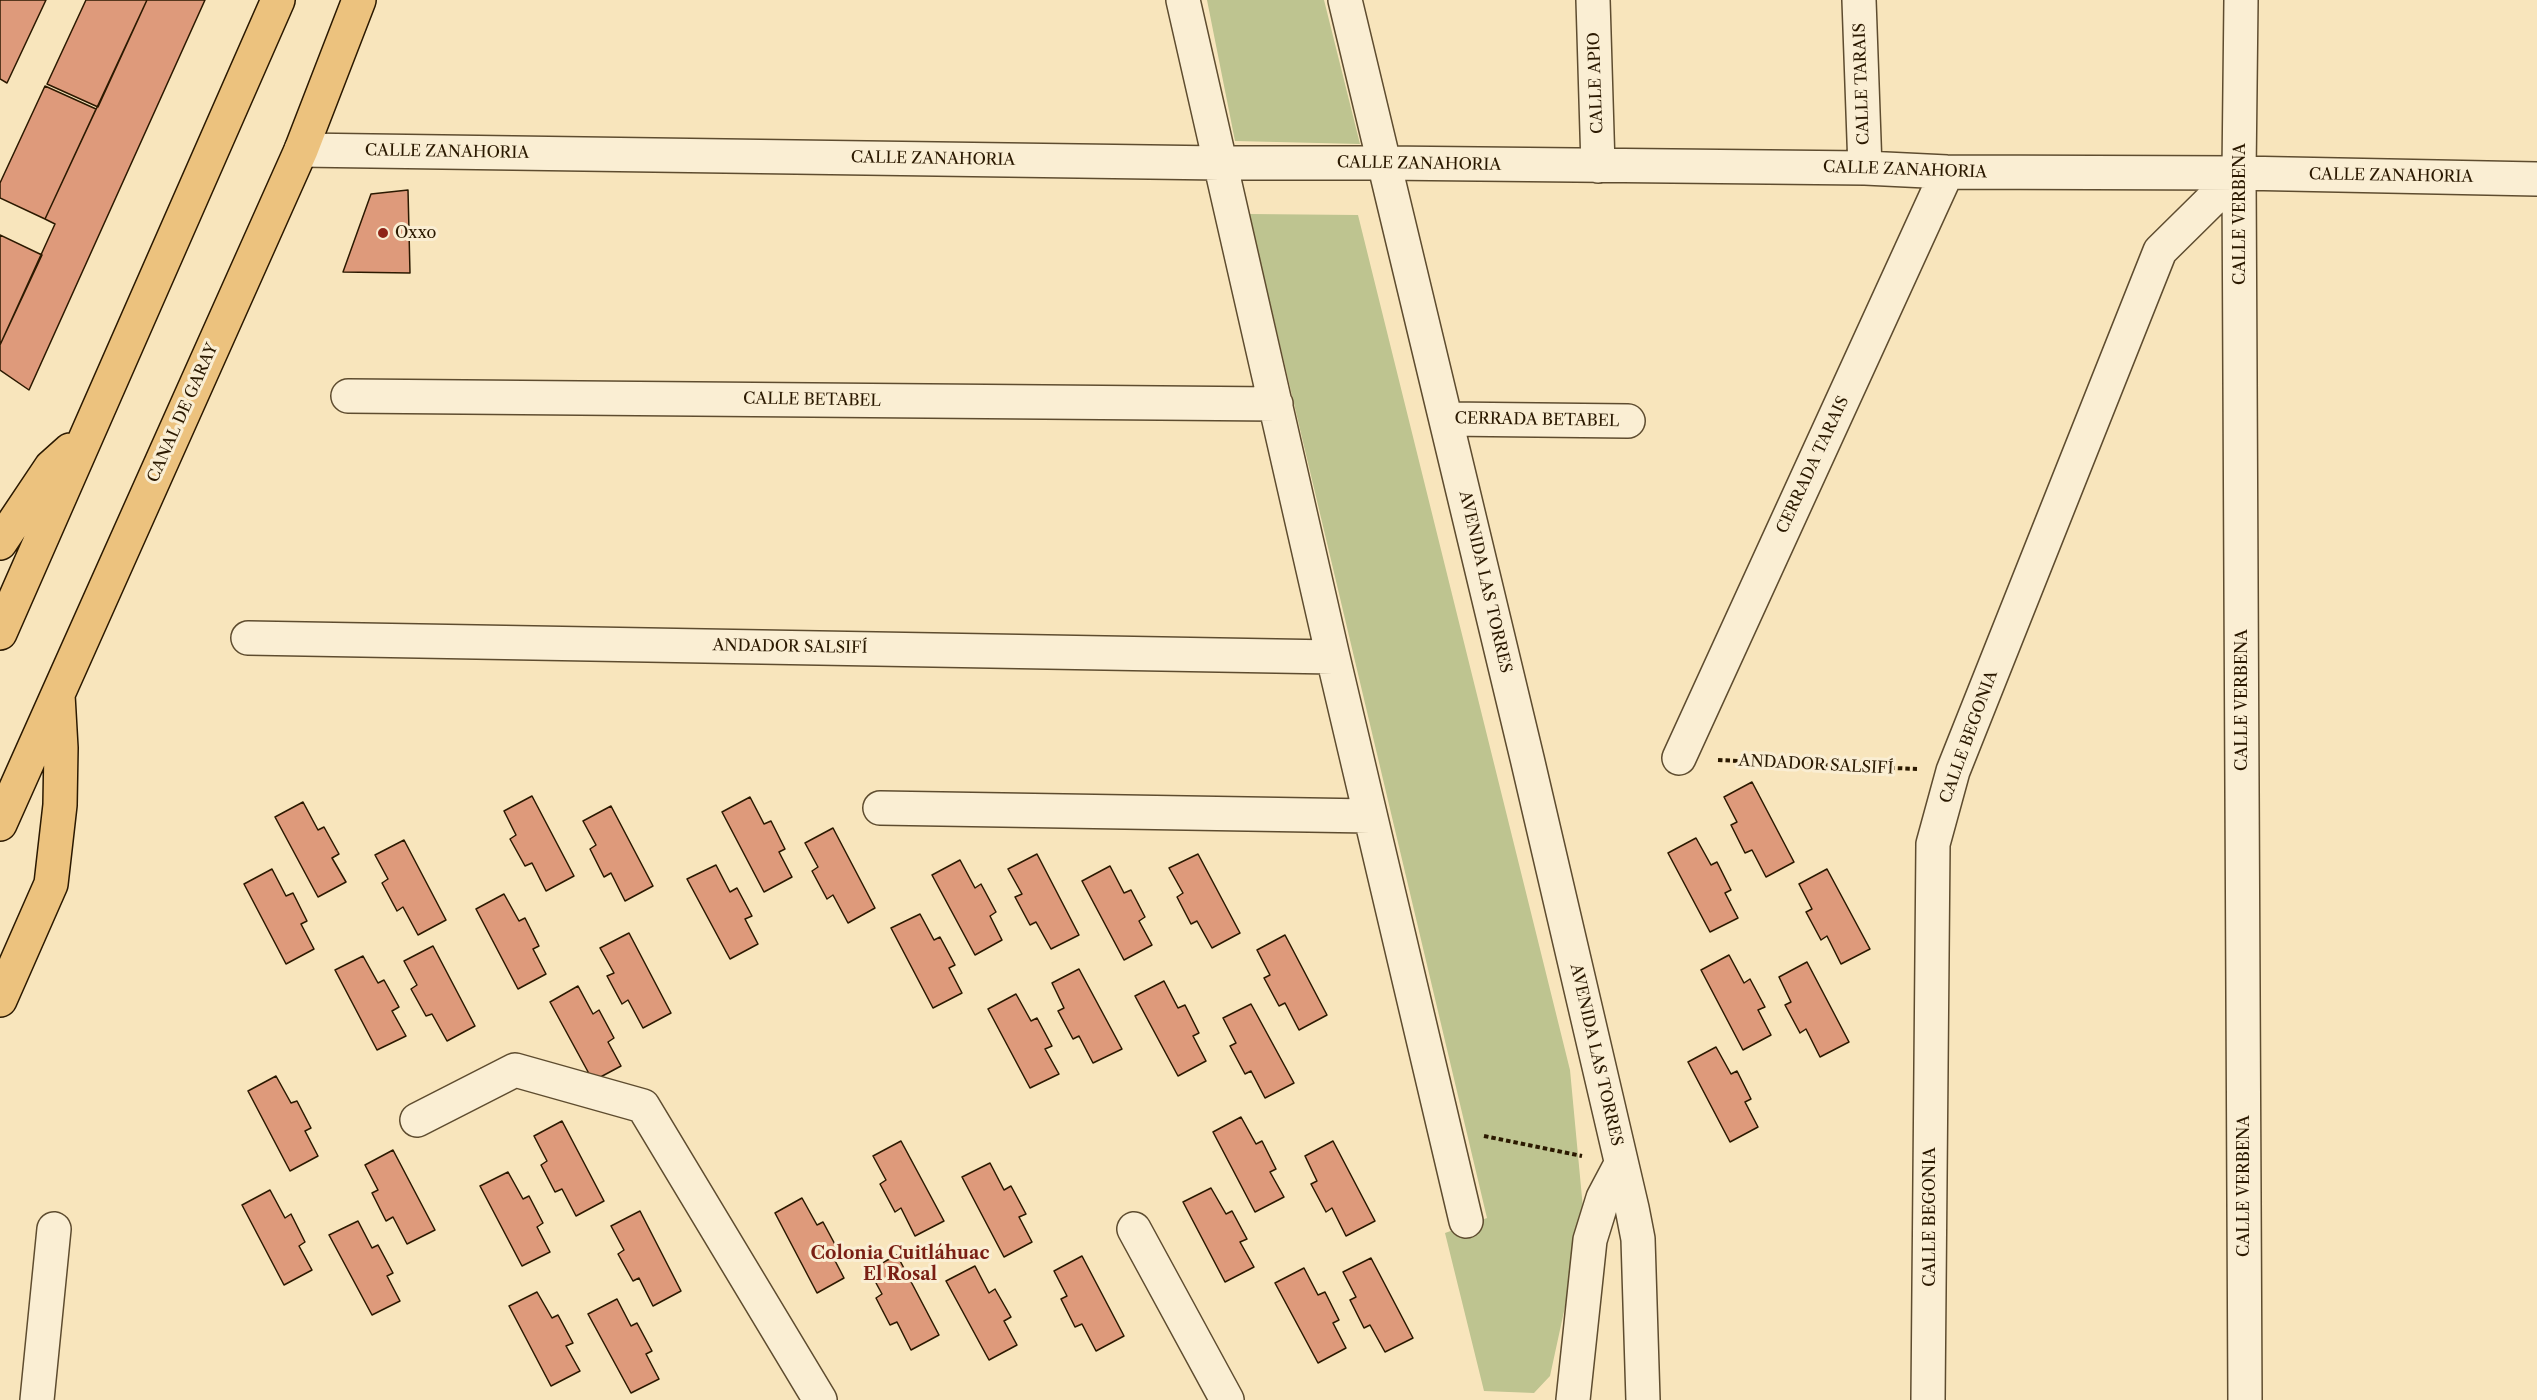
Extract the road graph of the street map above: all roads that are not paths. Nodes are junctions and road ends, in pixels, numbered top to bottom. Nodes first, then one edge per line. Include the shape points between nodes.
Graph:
1 (278, 0) edge
2 (359, 0) edge
3 (1183, 0) edge
4 (1345, 0) edge
5 (1593, 0) edge
6 (1859, 0) edge
7 (2241, 0) edge
8 (301, 150) junction
9 (1220, 163) junction
10 (1383, 163) junction
11 (1598, 166) junction
12 (1865, 168) junction
13 (1947, 172) junction
14 (2239, 173) junction
15 (2537, 179) edge
16 (348, 396) dead end
17 (1276, 404) junction
18 (1446, 419) junction
19 (1628, 421) dead end
20 (87, 434) junction
21 (0, 543) edge
22 (0, 633) edge
23 (248, 638) dead end
24 (1333, 657) junction
25 (57, 691) junction
26 (1679, 758) road end
27 (880, 808) dead end
28 (1370, 816) junction
29 (0, 824) edge
30 (0, 1000) edge
31 (417, 1120) dead end
32 (1621, 1164) junction
33 (1466, 1221) dead end
34 (54, 1229) dead end
35 (1134, 1229) dead end
36 (37, 1400) edge
37 (820, 1400) edge
38 (1227, 1400) edge
39 (1573, 1400) edge
40 (1643, 1400) edge
41 (1928, 1400) edge
42 (2245, 1400) edge

1 - 20 main road
2 - 8 main road, CANAL DE GARAY
3 - 9 street
4 - 10 street, AVENIDA LAS TORRES
5 - 11 street, CALLE APIO
6 - 12 street, CALLE TARAIS
7 - 14 street, CALLE VERBENA
8 - 9 street, CALLE ZANAHORIA
8 - 25 main road, CANAL DE GARAY
9 - 10 street, CALLE ZANAHORIA
9 - 17 street
10 - 11 street, CALLE ZANAHORIA
10 - 18 street, AVENIDA LAS TORRES
11 - 12 street, CALLE ZANAHORIA
12 - 13 street, CALLE ZANAHORIA
13 - 14 street, CALLE ZANAHORIA
13 - 26 street, CERRADA TARAIS
14 - 15 street, CALLE ZANAHORIA
14 - 41 street, CALLE BEGONIA via 2160,251 1953,771 1933,844
14 - 42 street, CALLE VERBENA
16 - 17 street, CALLE BETABEL
17 - 24 street
18 - 19 street, CERRADA BETABEL
18 - 32 street, AVENIDA LAS TORRES
20 - 21 main road via 51,467
20 - 22 main road
23 - 24 street, ANDADOR SALSIFÍ
24 - 28 street
25 - 29 main road, CANAL DE GARAY
25 - 30 main road via 60,805 51,884
27 - 28 street
28 - 33 street
31 - 37 street via 515,1070 643,1106
32 - 39 street, AVENIDA LAS TORRES via 1603,1198 1590,1240
32 - 40 street, AVENIDA LAS TORRES via 1638,1239
34 - 36 street
35 - 38 street

